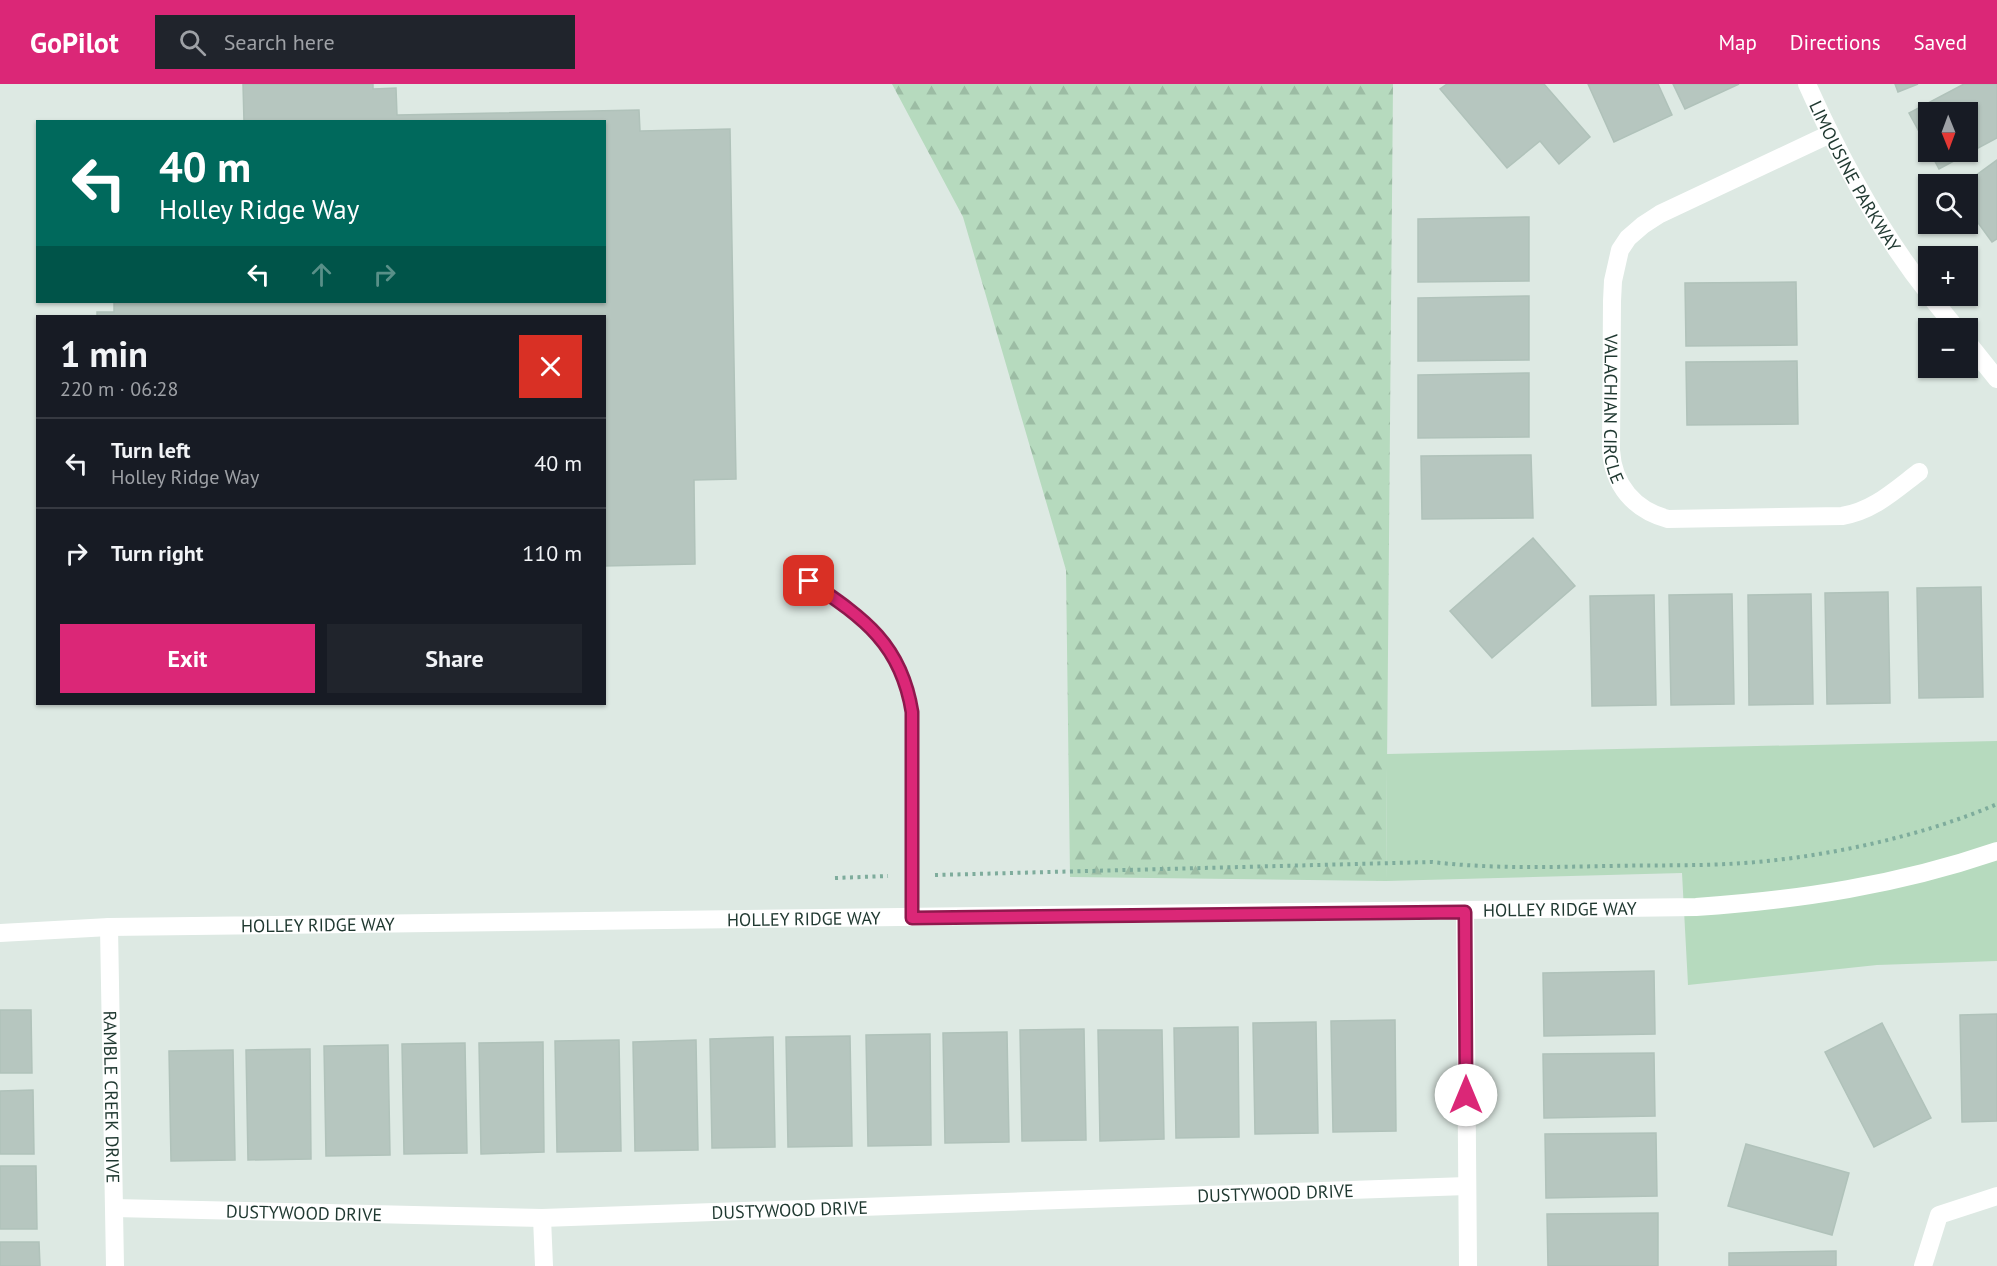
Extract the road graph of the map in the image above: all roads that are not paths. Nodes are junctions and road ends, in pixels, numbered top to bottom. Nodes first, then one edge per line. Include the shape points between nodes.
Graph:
1 (1808, 84) edge
2 (1830, 134) junction
3 (1918, 279) edge
4 (1938, 306) edge
5 (1948, 318) edge
6 (1978, 356) edge
7 (1997, 380) edge
8 (1919, 472) dead end
9 (793, 571) dead end
10 (1997, 851) edge
11 (1465, 912) junction
12 (912, 918) junction
13 (109, 927) junction
14 (0, 933) edge
15 (1467, 1186) junction
16 (1997, 1196) edge
17 (114, 1208) junction
18 (542, 1218) junction
19 (115, 1266) edge
20 (544, 1266) edge
21 (1468, 1266) edge
22 (1923, 1266) edge

1 - 2 street, LIMOUSINE PARKWAY
2 - 3 street, LIMOUSINE PARKWAY via 1885,232
2 - 8 street, VALACHIAN CIRCLE via 1660,213 1628,238 1620,250 1612,301 1611,450 1615,474 1631,499 1654,515 1668,519 1849,515 1869,509
4 - 5 street, LIMOUSINE PARKWAY
6 - 7 street
9 - 12 lane via 856,613 895,655 908,687 912,712
10 - 11 street, HOLLEY RIDGE WAY via 1896,881 1772,902
11 - 12 street, HOLLEY RIDGE WAY
11 - 15 street
12 - 13 street, HOLLEY RIDGE WAY
13 - 14 street, HOLLEY RIDGE WAY
13 - 17 street, RAMBLE CREEK DRIVE
15 - 18 street, DUSTYWOOD DRIVE
15 - 21 street
16 - 22 street via 1939,1215
17 - 18 street, DUSTYWOOD DRIVE
17 - 19 street, RAMBLE CREEK DRIVE
18 - 20 street

